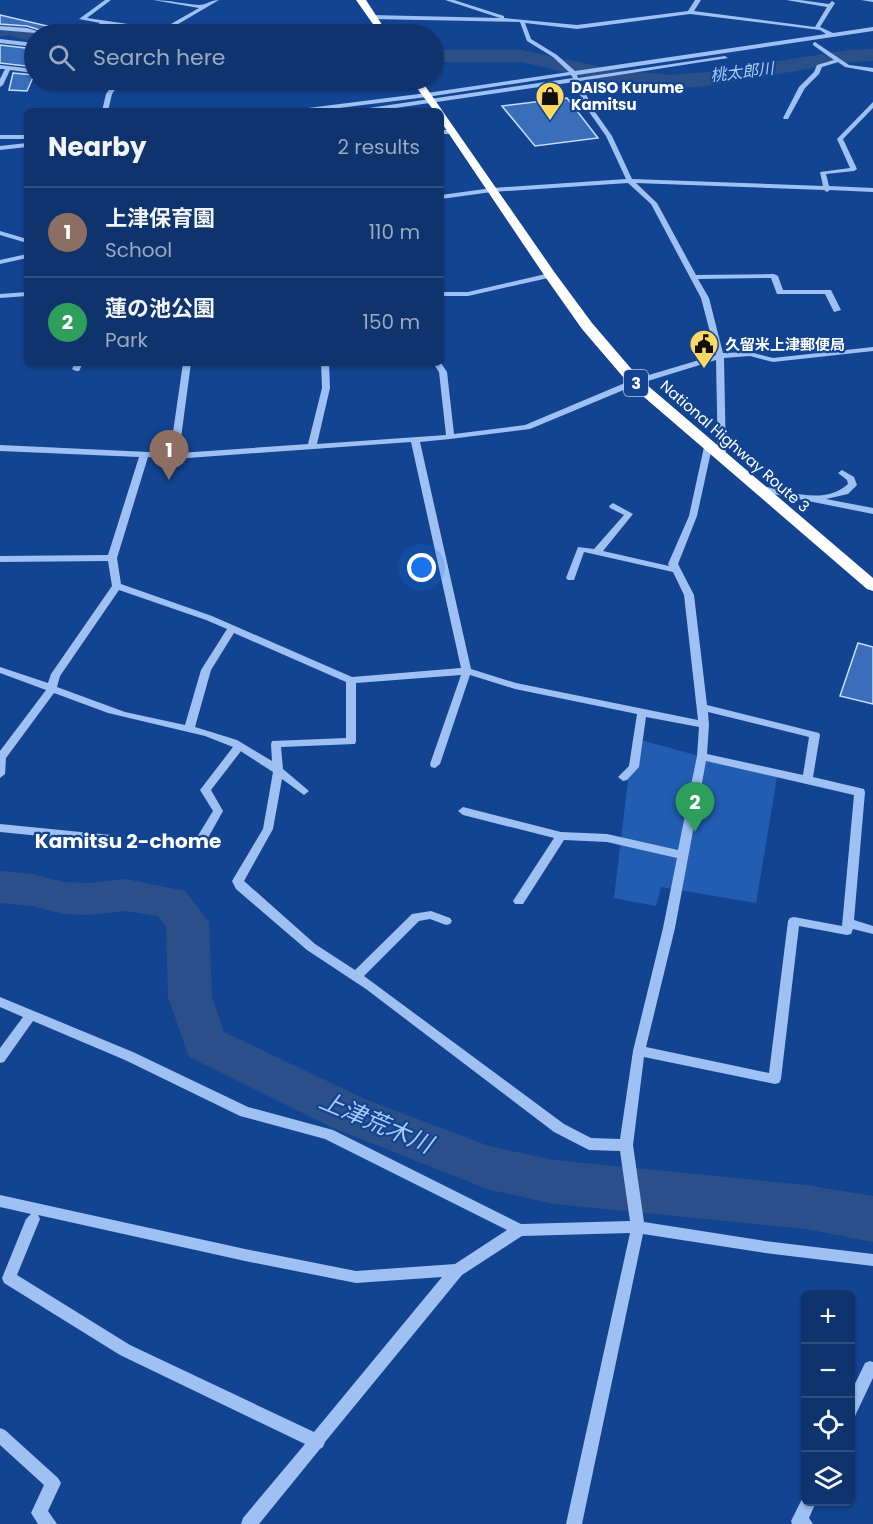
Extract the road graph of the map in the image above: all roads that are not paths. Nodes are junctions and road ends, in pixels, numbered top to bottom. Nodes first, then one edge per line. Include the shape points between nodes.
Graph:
1 (108, 0) edge
2 (156, 0) edge
3 (216, 0) edge
4 (361, 0) edge
5 (448, 0) edge
6 (698, 0) edge
7 (789, 0) edge
8 (864, 0) edge
9 (873, 0) edge
10 (832, 3) edge
11 (204, 7) junction
12 (690, 12) junction
13 (371, 16) junction
14 (519, 20) junction
15 (106, 22) junction
16 (103, 24) edge
17 (119, 24) edge
18 (175, 24) edge
19 (377, 24) edge
20 (0, 28) edge
21 (817, 28) junction
22 (873, 29) edge
23 (24, 30) edge
24 (833, 35) junction
25 (873, 35) edge
26 (840, 40) junction
27 (0, 41) edge
28 (24, 44) edge
29 (815, 44) junction
30 (837, 61) junction
31 (0, 67) edge
32 (8, 69) junction
33 (24, 70) edge
34 (873, 70) edge
35 (573, 73) junction
36 (577, 81) junction
37 (0, 85) edge
38 (112, 90) edge
39 (423, 90) edge
40 (873, 104) edge
41 (435, 106) edge
42 (106, 108) edge
43 (381, 108) edge
44 (406, 108) edge
45 (786, 118) dead end
46 (446, 132) edge
47 (0, 137) edge
48 (24, 137) edge
49 (24, 145) edge
50 (0, 148) edge
51 (24, 151) edge
52 (0, 154) edge
53 (630, 181) junction
54 (492, 190) junction
55 (827, 190) junction
56 (873, 190) edge
57 (444, 197) edge
58 (0, 233) edge
59 (24, 240) edge
60 (24, 257) edge
61 (0, 262) edge
62 (550, 275) junction
63 (693, 277) junction
64 (24, 294) edge
65 (444, 294) edge
66 (0, 296) edge
67 (837, 310) dead end
68 (873, 349) edge
69 (720, 356) junction
70 (187, 366) edge
71 (325, 366) edge
72 (439, 366) edge
73 (635, 382) junction
74 (450, 437) junction
75 (415, 440) junction
76 (312, 447) junction
77 (708, 447) junction
78 (0, 448) edge
79 (144, 456) junction
80 (174, 456) junction
81 (722, 459) junction
82 (842, 473) dead end
83 (756, 488) junction
84 (814, 499) junction
85 (612, 506) dead end
86 (873, 511) edge
87 (596, 553) junction
88 (112, 558) junction
89 (0, 559) edge
90 (676, 570) junction
91 (572, 578) dead end
92 (117, 586) junction
93 (873, 586) edge
94 (231, 630) junction
95 (0, 670) edge
96 (467, 671) junction
97 (351, 680) junction
98 (52, 688) junction
99 (702, 707) junction
100 (642, 712) junction
101 (704, 725) junction
102 (189, 730) junction
103 (239, 746) junction
104 (702, 756) junction
105 (435, 764) dead end
106 (278, 771) junction
107 (0, 774) edge
108 (623, 777) dead end
109 (807, 780) junction
110 (304, 791) dead end
111 (463, 811) dead end
112 (0, 828) edge
113 (561, 836) junction
114 (111, 839) dead end
115 (200, 842) dead end
116 (683, 855) junction
117 (519, 901) dead end
118 (446, 921) dead end
119 (848, 923) junction
120 (873, 930) edge
121 (356, 977) junction
122 (0, 1002) edge
123 (30, 1016) junction
124 (639, 1051) junction
125 (0, 1058) edge
126 (627, 1145) junction
127 (0, 1201) edge
128 (33, 1219) dead end
129 (638, 1227) junction
130 (520, 1230) junction
131 (873, 1260) edge
132 (457, 1270) junction
133 (872, 1365) edge
134 (855, 1401) edge
135 (0, 1436) edge
136 (318, 1442) junction
137 (806, 1506) edge
138 (50, 1524) edge
139 (249, 1524) edge
140 (574, 1524) edge
141 (806, 1524) edge

1 - 15 street via 82,19
2 - 11 street
3 - 11 street
4 - 13 highway
5 - 14 street
6 - 12 street
7 - 10 street
8 - 9 street
10 - 21 street
11 - 18 street
12 - 14 street via 577,27
12 - 21 street
13 - 14 street
13 - 19 highway
14 - 35 street via 529,40
15 - 16 street
15 - 17 street
20 - 23 street
21 - 24 street
22 - 24 street
24 - 26 street
24 - 35 street
25 - 26 street
26 - 29 street
27 - 28 street
29 - 30 street
29 - 36 street
30 - 34 street
30 - 45 street via 819,66 802,87
31 - 32 street
32 - 33 street
32 - 37 street
35 - 36 street
35 - 41 street
36 - 41 street
36 - 53 street
38 - 42 street
39 - 41 highway, National Highway Route 3 / 3
40 - 55 street via 840,139 854,169 822,173
41 - 43 street
41 - 44 street
46 - 54 highway, National Highway Route 3 / 3
47 - 48 street
49 - 50 street
51 - 52 street
53 - 54 street
53 - 55 street
53 - 63 street via 654,203
54 - 57 street
54 - 62 highway, National Highway Route 3 / 3
55 - 56 street
58 - 59 street
60 - 61 street
62 - 65 street via 468,294
62 - 73 highway, National Highway Route 3 / 3
63 - 67 street via 774,276 780,292 828,292
63 - 69 street via 705,298
64 - 66 street
68 - 69 street via 773,360 750,354
69 - 73 street
69 - 81 street
70 - 80 street
71 - 76 street via 326,388
72 - 74 street via 443,372
73 - 74 street via 527,427
73 - 77 highway, National Highway Route 3 / 3
74 - 75 street
75 - 76 street
75 - 96 street
76 - 80 street
77 - 81 highway, National Highway Route 3 / 3
77 - 90 street via 693,516 673,564
78 - 79 street
79 - 80 street
79 - 88 street
81 - 83 highway, National Highway Route 3 / 3
82 - 84 street via 853,485 845,492
83 - 84 street
83 - 93 highway, National Highway Route 3 / 3
84 - 86 street
85 - 87 street via 629,514
87 - 90 street
87 - 91 street via 581,549
88 - 89 street
88 - 92 street
90 - 99 street via 689,595
92 - 94 street via 209,618
92 - 98 street via 55,676
94 - 97 street
94 - 102 street via 206,670
95 - 98 street
96 - 97 street
96 - 100 street via 515,687
96 - 105 street
97 - 106 street via 351,741 276,744
98 - 102 street via 116,712
98 - 107 street via 1,757
99 - 101 street
99 - 109 street via 815,735
100 - 101 street
100 - 108 street via 634,767
101 - 104 street
102 - 103 street
103 - 106 street
103 - 115 street via 205,790 218,811
104 - 109 street
104 - 116 street
106 - 110 street
106 - 121 street via 268,829 238,881 310,947
109 - 119 street via 860,792
111 - 113 street
112 - 114 street
113 - 116 street via 607,838
113 - 117 street
116 - 124 street
118 - 121 street via 431,915 416,917
119 - 120 street
119 - 124 street via 847,932 794,921 776,1079
121 - 126 street via 559,1128 589,1144
122 - 123 street
123 - 125 street
123 - 130 street via 129,1056 245,1112 328,1134
124 - 126 street
126 - 129 street
127 - 132 street via 357,1277
128 - 136 street via 9,1278 126,1350
129 - 130 street
129 - 131 street
129 - 140 street
130 - 132 street
132 - 136 street
133 - 134 street
135 - 138 street via 53,1483 39,1513
136 - 139 street
137 - 141 street via 799,1521

